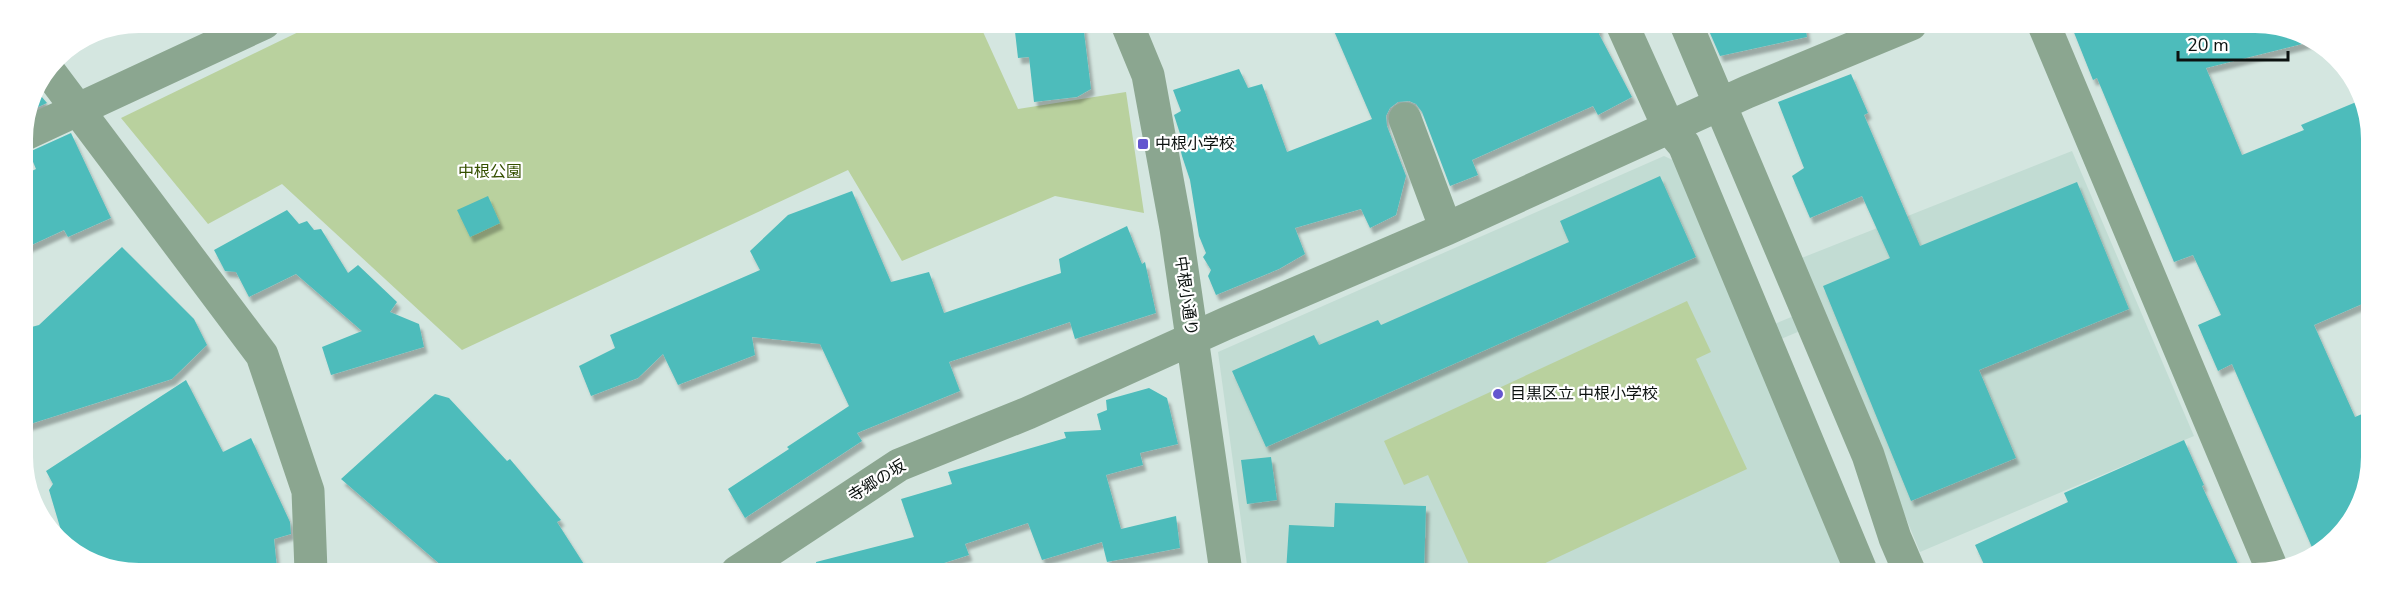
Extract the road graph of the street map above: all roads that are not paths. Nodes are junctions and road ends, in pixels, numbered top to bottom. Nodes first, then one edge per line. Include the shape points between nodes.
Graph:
1 (242, 33) edge
2 (1131, 33) edge
3 (1629, 33) edge
4 (1687, 33) edge
5 (1890, 33) edge
6 (2047, 33) edge
7 (53, 77) edge
8 (76, 110) junction
9 (1695, 115) junction
10 (1405, 119) dead end
11 (33, 130) edge
12 (1446, 229) junction
13 (1192, 339) junction
14 (2269, 562) edge
15 (312, 563) edge
16 (766, 563) edge
17 (1225, 563) edge
18 (1858, 563) edge
19 (1906, 563) edge

1 - 8 street
2 - 13 street, 中根小通り via 1148,75
3 - 9 street
4 - 9 street
5 - 9 street, 寺郷の坂
6 - 14 street
7 - 8 street
8 - 11 street
8 - 15 street via 262,355 308,491
9 - 12 street, 寺郷の坂
9 - 18 street via 1684,145
9 - 19 street via 1868,454
10 - 12 street
12 - 13 street, 寺郷の坂
13 - 16 street, 寺郷の坂 via 1028,413 899,465
13 - 17 street, 中根小通り

